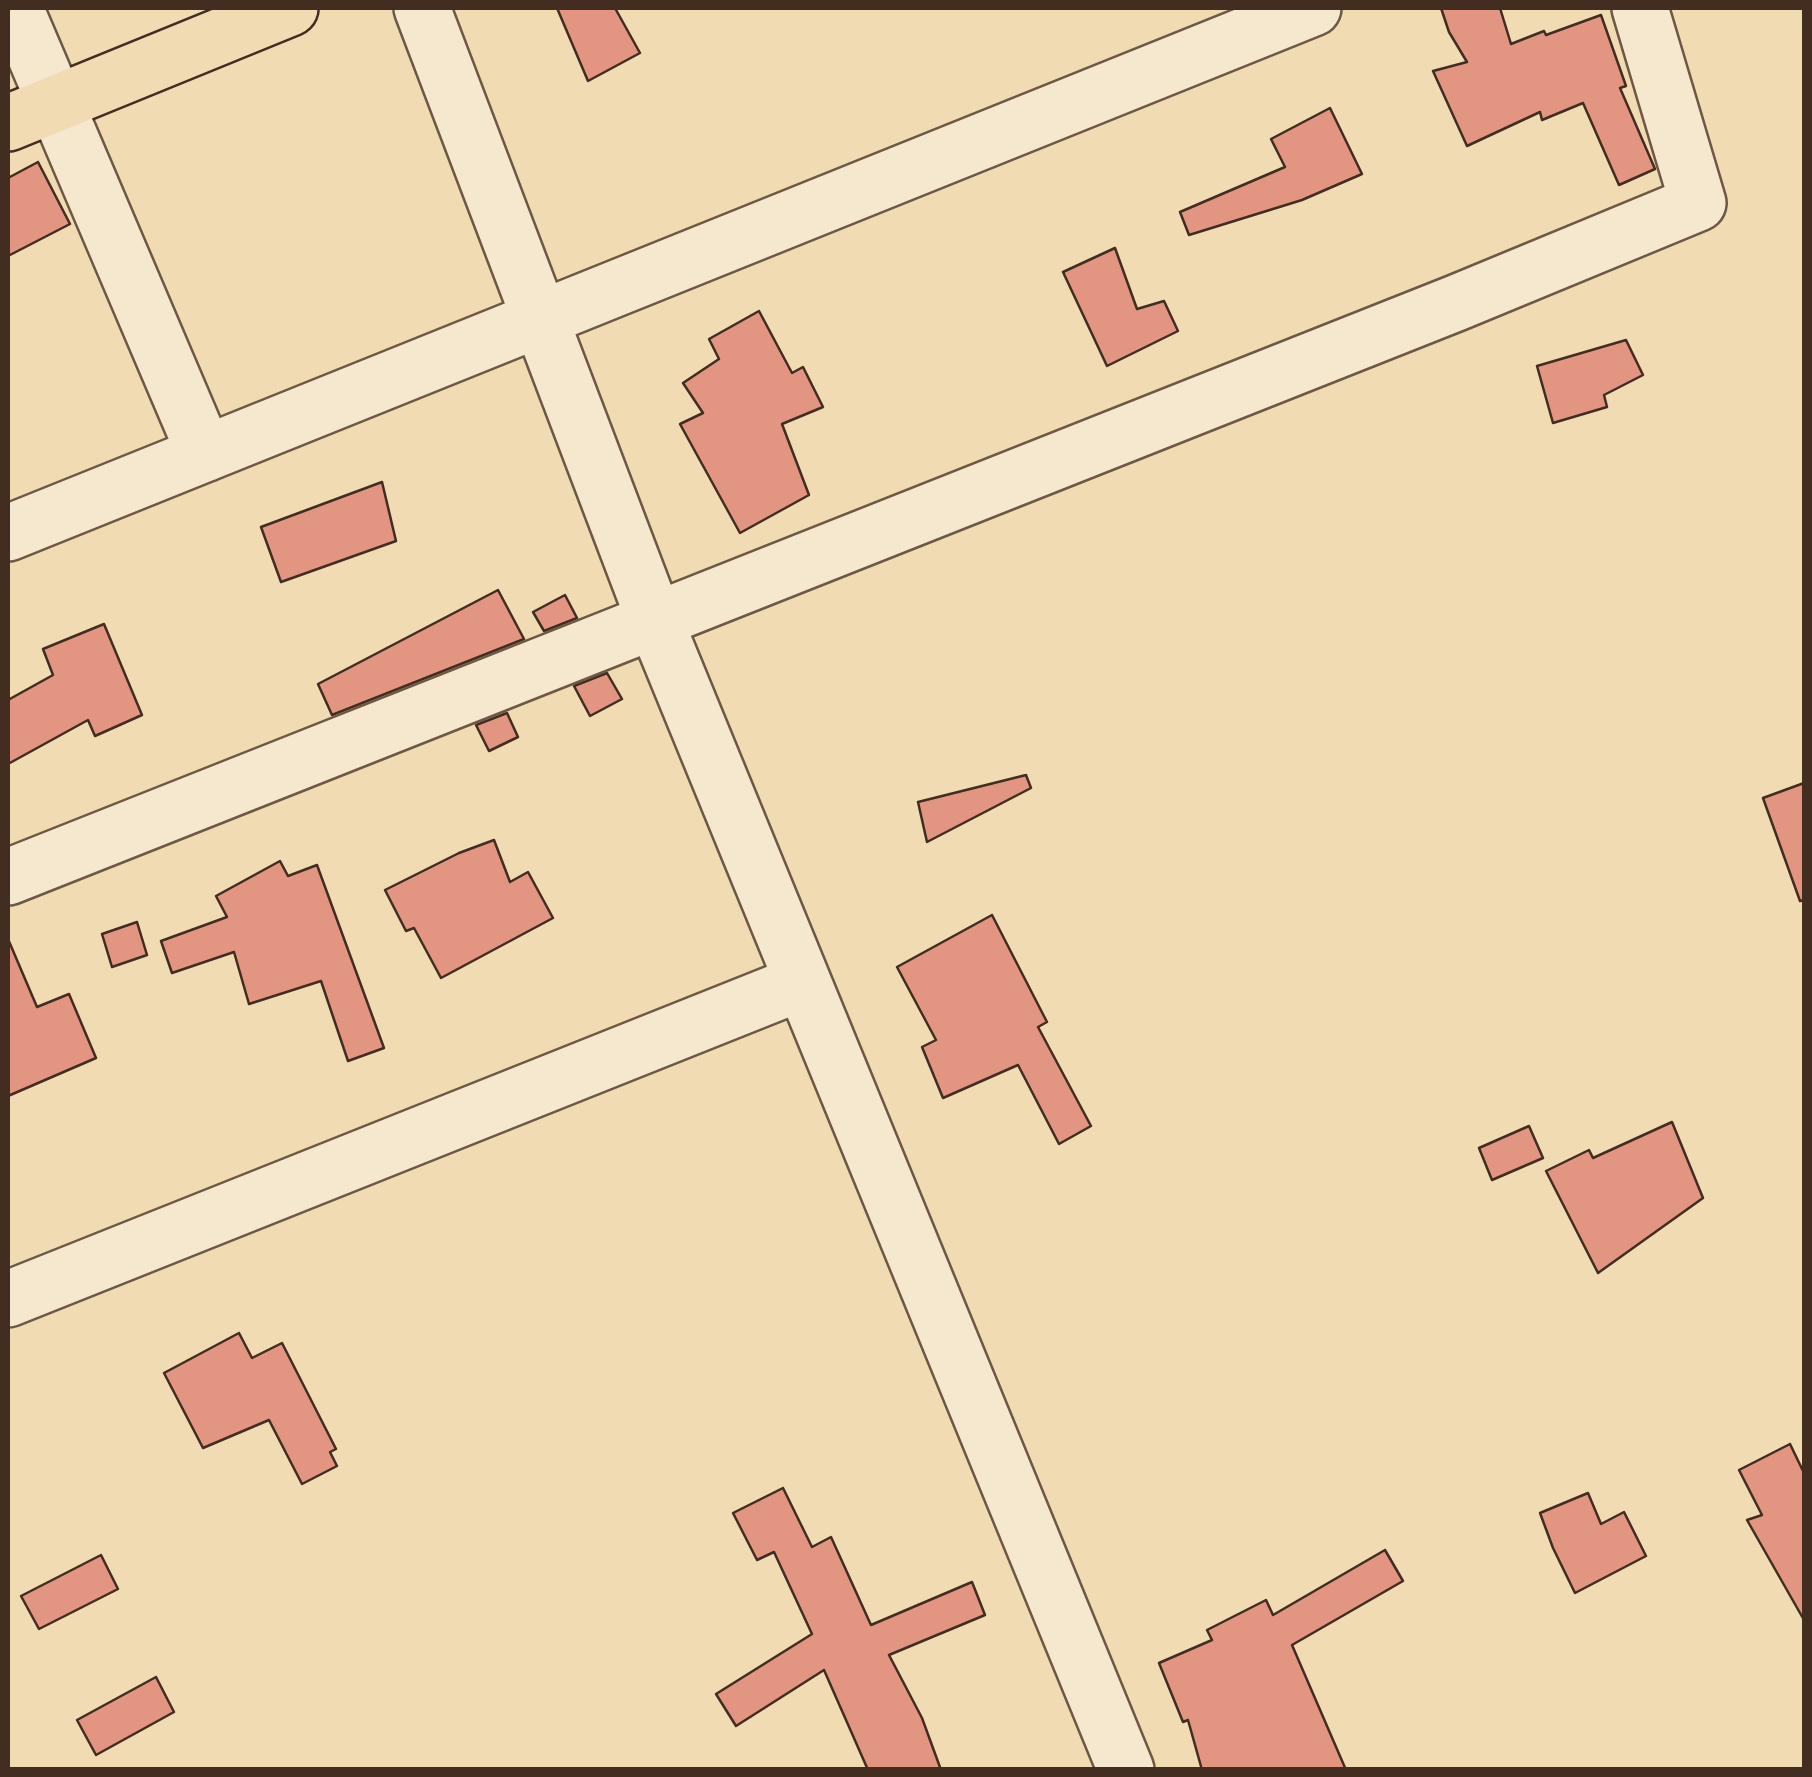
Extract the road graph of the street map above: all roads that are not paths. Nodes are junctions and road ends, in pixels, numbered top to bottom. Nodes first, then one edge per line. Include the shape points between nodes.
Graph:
1 (15, 8) edge
2 (290, 8) edge
3 (422, 8) edge
4 (1313, 8) edge
5 (1640, 8) edge
6 (32, 113) edge
7 (541, 319) junction
8 (205, 454) junction
9 (8, 532) edge
10 (655, 620) junction
11 (8, 878) edge
12 (803, 982) junction
13 (8, 1299) edge
14 (1126, 1770) edge

1 - 6 street
2 - 6 highway
3 - 7 street
4 - 7 street
5 - 10 street via 1698,203
6 - 8 street
7 - 8 street
7 - 10 street
8 - 9 street
10 - 11 street
10 - 12 street
12 - 13 street
12 - 14 street

